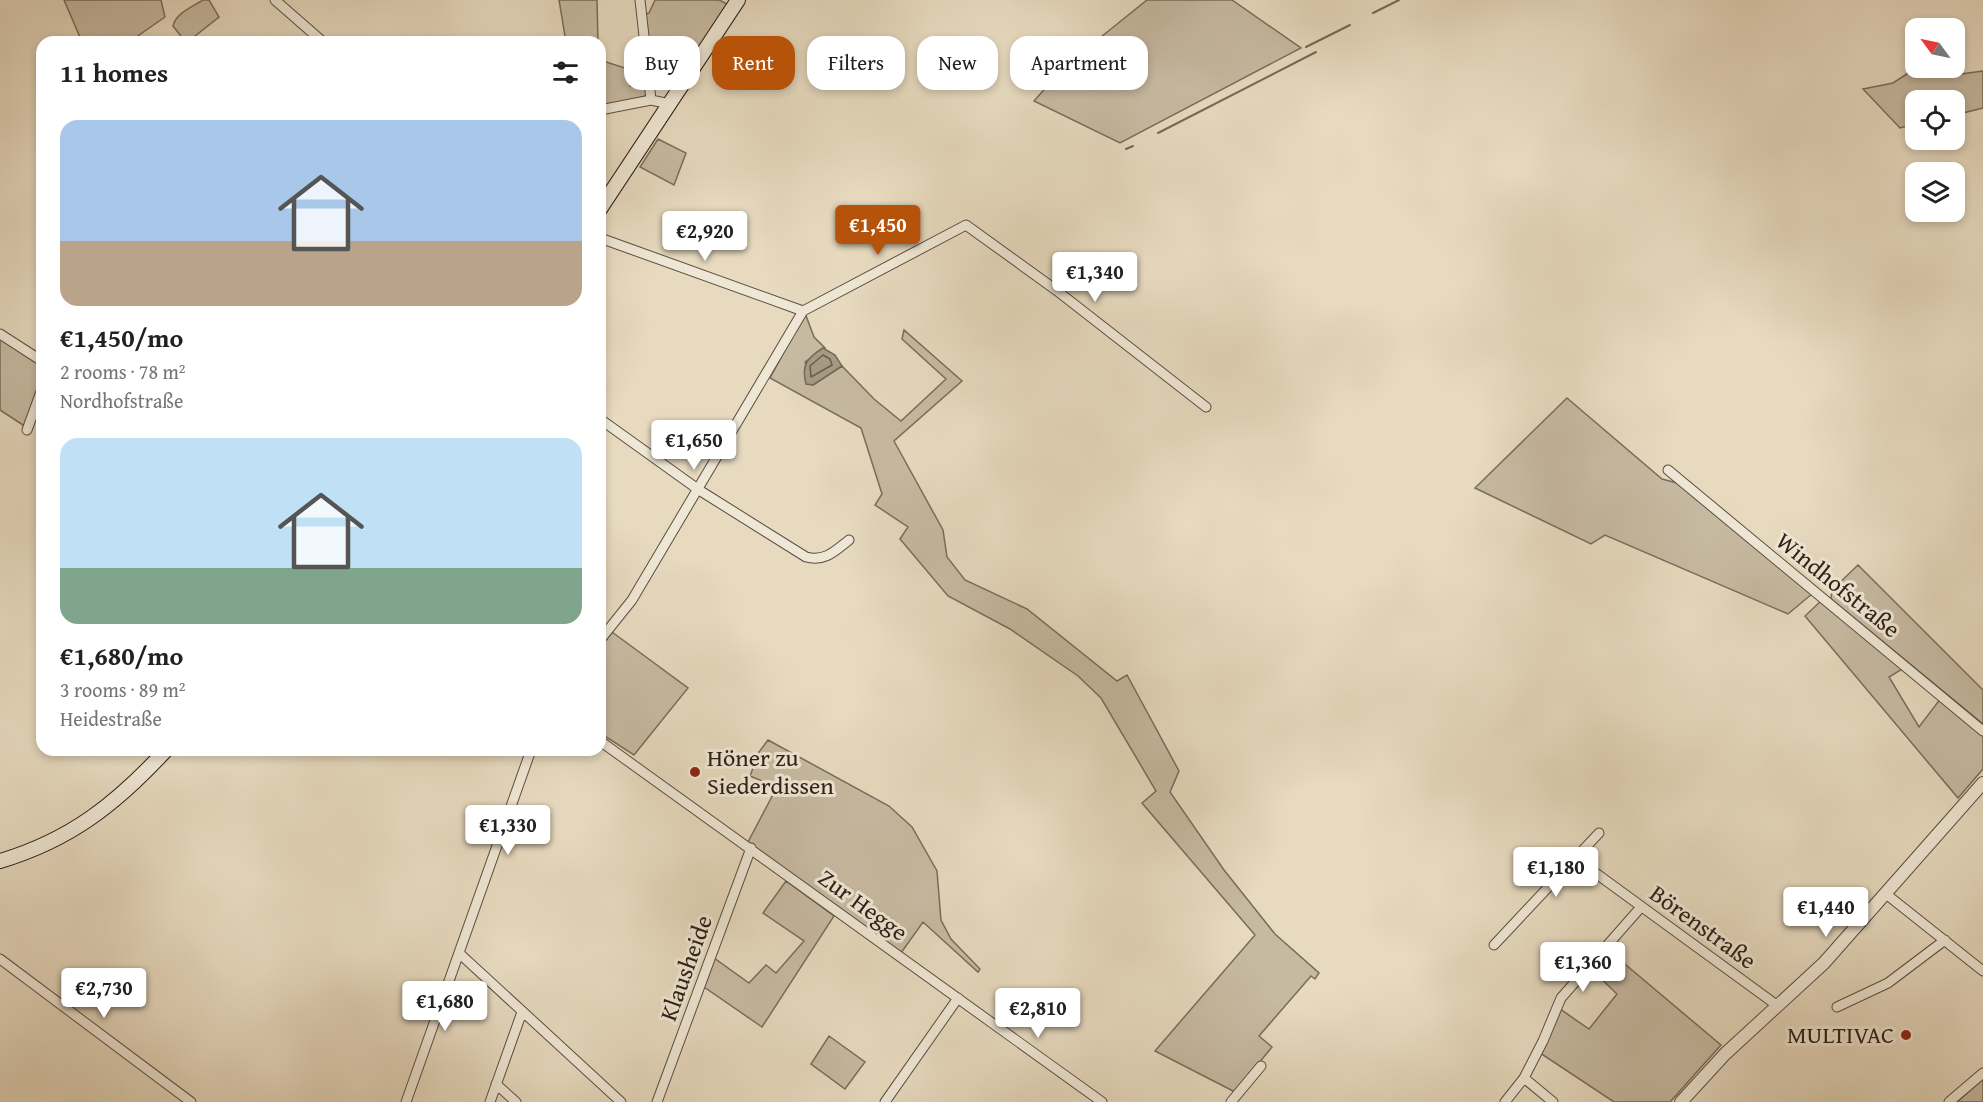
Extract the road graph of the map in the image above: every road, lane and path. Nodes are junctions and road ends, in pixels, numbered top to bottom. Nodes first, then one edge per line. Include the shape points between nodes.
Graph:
1 (275, 0) edge
2 (640, 0) edge
3 (738, 0) edge
4 (316, 36) edge
5 (651, 100) junction
6 (670, 104) junction
7 (606, 109) edge
8 (606, 200) edge
9 (606, 240) edge
10 (803, 311) junction
11 (0, 334) edge
12 (36, 357) edge
13 (36, 405) edge
14 (1206, 407) dead end
15 (606, 424) edge
16 (27, 430) dead end
17 (1668, 470) dead end
18 (699, 490) junction
19 (849, 540) dead end
20 (606, 632) edge
21 (1983, 731) edge
22 (606, 745) edge
23 (160, 756) edge
24 (529, 756) edge
25 (1982, 786) edge
26 (1599, 833) dead end
27 (751, 848) junction
28 (1575, 858) junction
29 (0, 861) edge
30 (1886, 894) junction
31 (1641, 907) junction
32 (1945, 939) junction
33 (1494, 945) dead end
34 (459, 953) junction
35 (0, 959) edge
36 (1983, 971) edge
37 (958, 998) junction
38 (1778, 1006) junction
39 (1837, 1007) dead end
40 (522, 1012) junction
41 (1261, 1066) dead end
42 (1983, 1073) edge
43 (1524, 1078) junction
44 (496, 1084) junction
45 (191, 1102) edge
46 (406, 1102) edge
47 (490, 1102) edge
48 (516, 1102) edge
49 (621, 1102) edge
50 (657, 1102) edge
51 (885, 1102) edge
52 (1102, 1102) edge
53 (1231, 1102) edge
54 (1504, 1102) edge
55 (1553, 1102) edge
56 (1681, 1102) edge
57 (1949, 1102) edge

1 - 4 street
2 - 5 street
3 - 6 main road
5 - 6 street
5 - 7 street
6 - 8 main road
9 - 10 street
10 - 14 street via 966,225
10 - 18 street
11 - 12 street
13 - 16 street
15 - 18 street
17 - 21 street, Windhofstraße
18 - 19 street via 806,557 827,557
18 - 20 street via 632,600
22 - 27 street, Zur Hegge
23 - 29 main road via 101,812 73,831
24 - 34 street
25 - 30 street
26 - 28 street
27 - 37 street, Zur Hegge
27 - 50 street, Klausheide
28 - 31 street, Börenstraße
28 - 33 street
30 - 32 street
30 - 38 street via 1824,963
31 - 38 street, Börenstraße
31 - 43 street via 1561,998
32 - 36 street
32 - 39 street via 1888,983
34 - 40 street
34 - 46 street
35 - 45 street
37 - 51 street
37 - 52 street, Zur Hegge
38 - 56 street via 1725,1054
40 - 44 street
40 - 49 street
41 - 53 street
42 - 57 street
43 - 54 street
43 - 55 street
44 - 47 street
44 - 48 street

